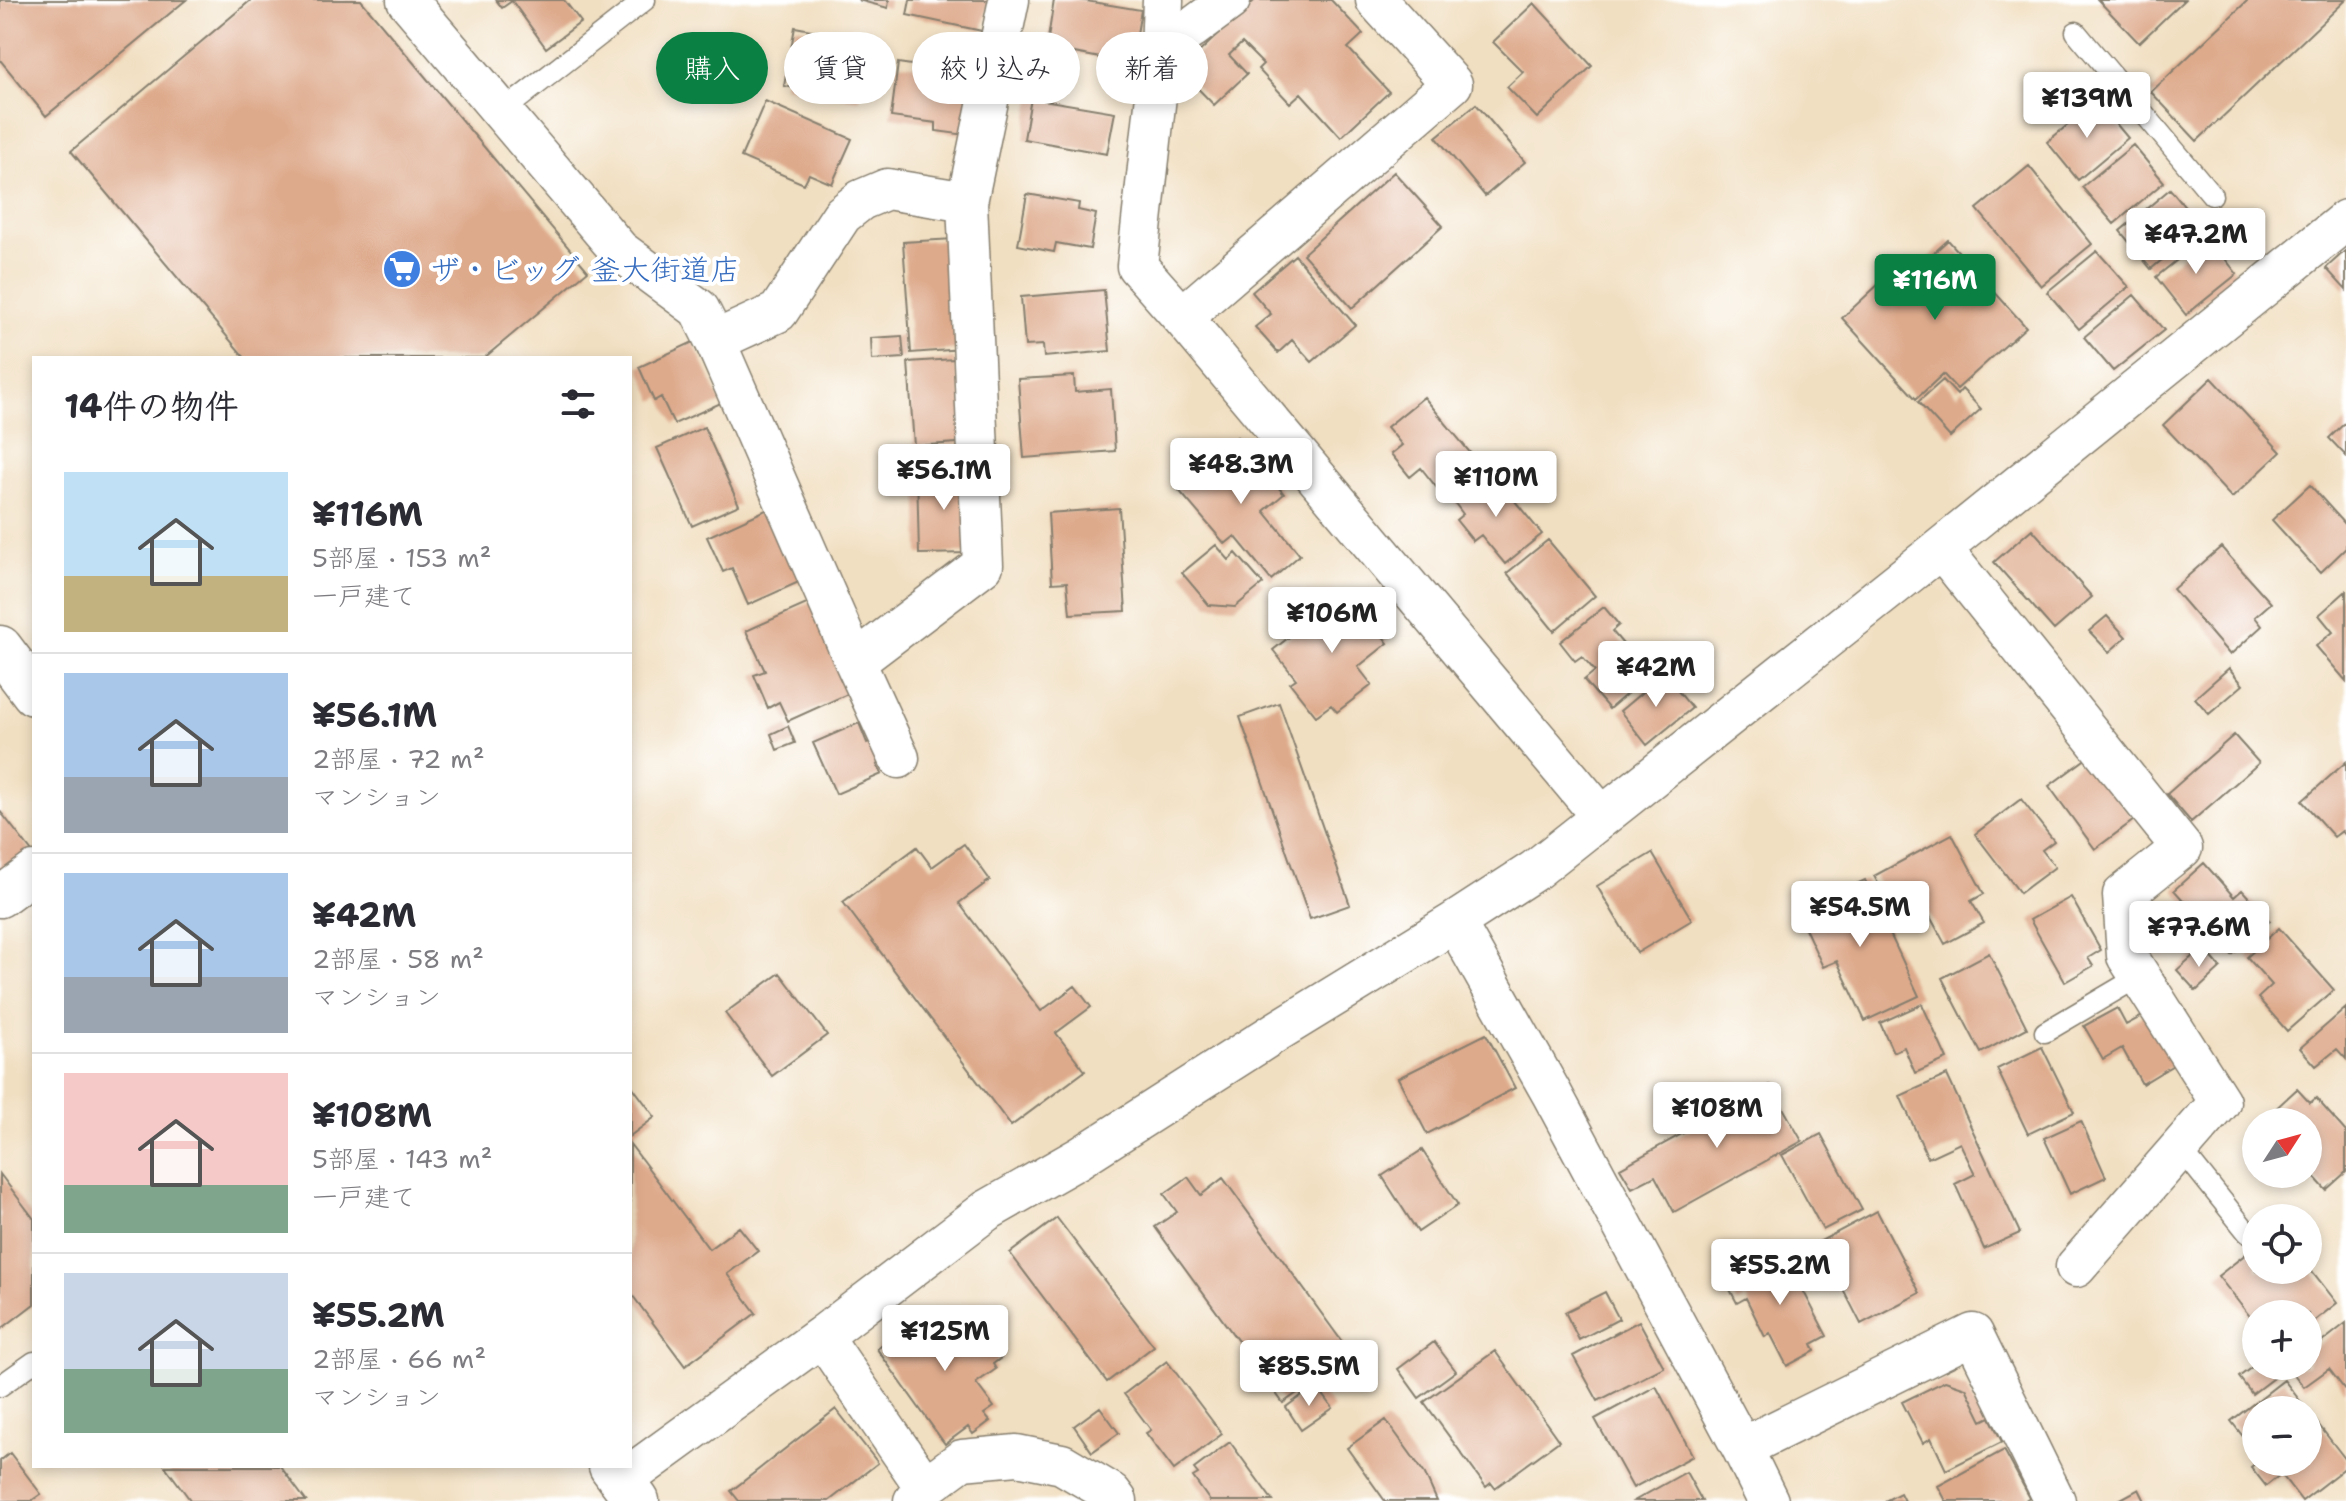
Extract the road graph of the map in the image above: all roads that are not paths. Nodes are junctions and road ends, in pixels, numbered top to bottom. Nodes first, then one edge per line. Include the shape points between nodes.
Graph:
1 (407, 0) edge
2 (645, 0) edge
3 (1009, 0) edge
4 (1163, 0) edge
5 (1230, 0) edge
6 (1376, 0) edge
7 (1162, 32) edge
8 (1187, 32) edge
9 (2076, 32) dead end
10 (1155, 104) edge
11 (503, 111) junction
12 (2212, 195) dead end
13 (967, 202) junction
14 (2346, 220) edge
15 (1182, 317) junction
16 (715, 341) junction
17 (1941, 548) junction
18 (0, 648) edge
19 (855, 662) junction
20 (32, 690) edge
21 (899, 758) dead end
22 (1602, 817) junction
23 (32, 873) edge
24 (0, 897) edge
25 (1455, 922) junction
26 (2140, 976) junction
27 (2045, 1032) dead end
28 (2180, 1148) junction
29 (2242, 1226) edge
30 (2076, 1267) dead end
31 (822, 1336) junction
32 (32, 1363) edge
33 (0, 1386) edge
34 (1742, 1448) junction
35 (616, 1487) edge
36 (919, 1494) edge
37 (1117, 1501) edge
38 (1768, 1501) edge
39 (2055, 1501) edge

1 - 11 street
2 - 11 lane
3 - 13 street
4 - 7 street
5 - 8 street
6 - 15 street via 1452,84
9 - 12 lane
10 - 15 street via 1137,266
11 - 16 street via 619,250 699,309
13 - 16 street via 887,189 861,200 842,215 778,312
13 - 19 street via 983,565
14 - 17 street
15 - 22 street
16 - 19 street
17 - 22 street
17 - 26 street via 2182,848 2123,895 2127,956
18 - 20 street
19 - 21 street
22 - 25 street via 1535,870
23 - 24 street
25 - 31 street via 986,1211
25 - 34 street
26 - 27 lane
26 - 28 street via 2220,1102
28 - 29 lane
28 - 30 street
31 - 35 street
31 - 36 street
32 - 33 lane
34 - 38 street
34 - 39 street via 1973,1334
36 - 37 street via 962,1460 1017,1455 1062,1464

